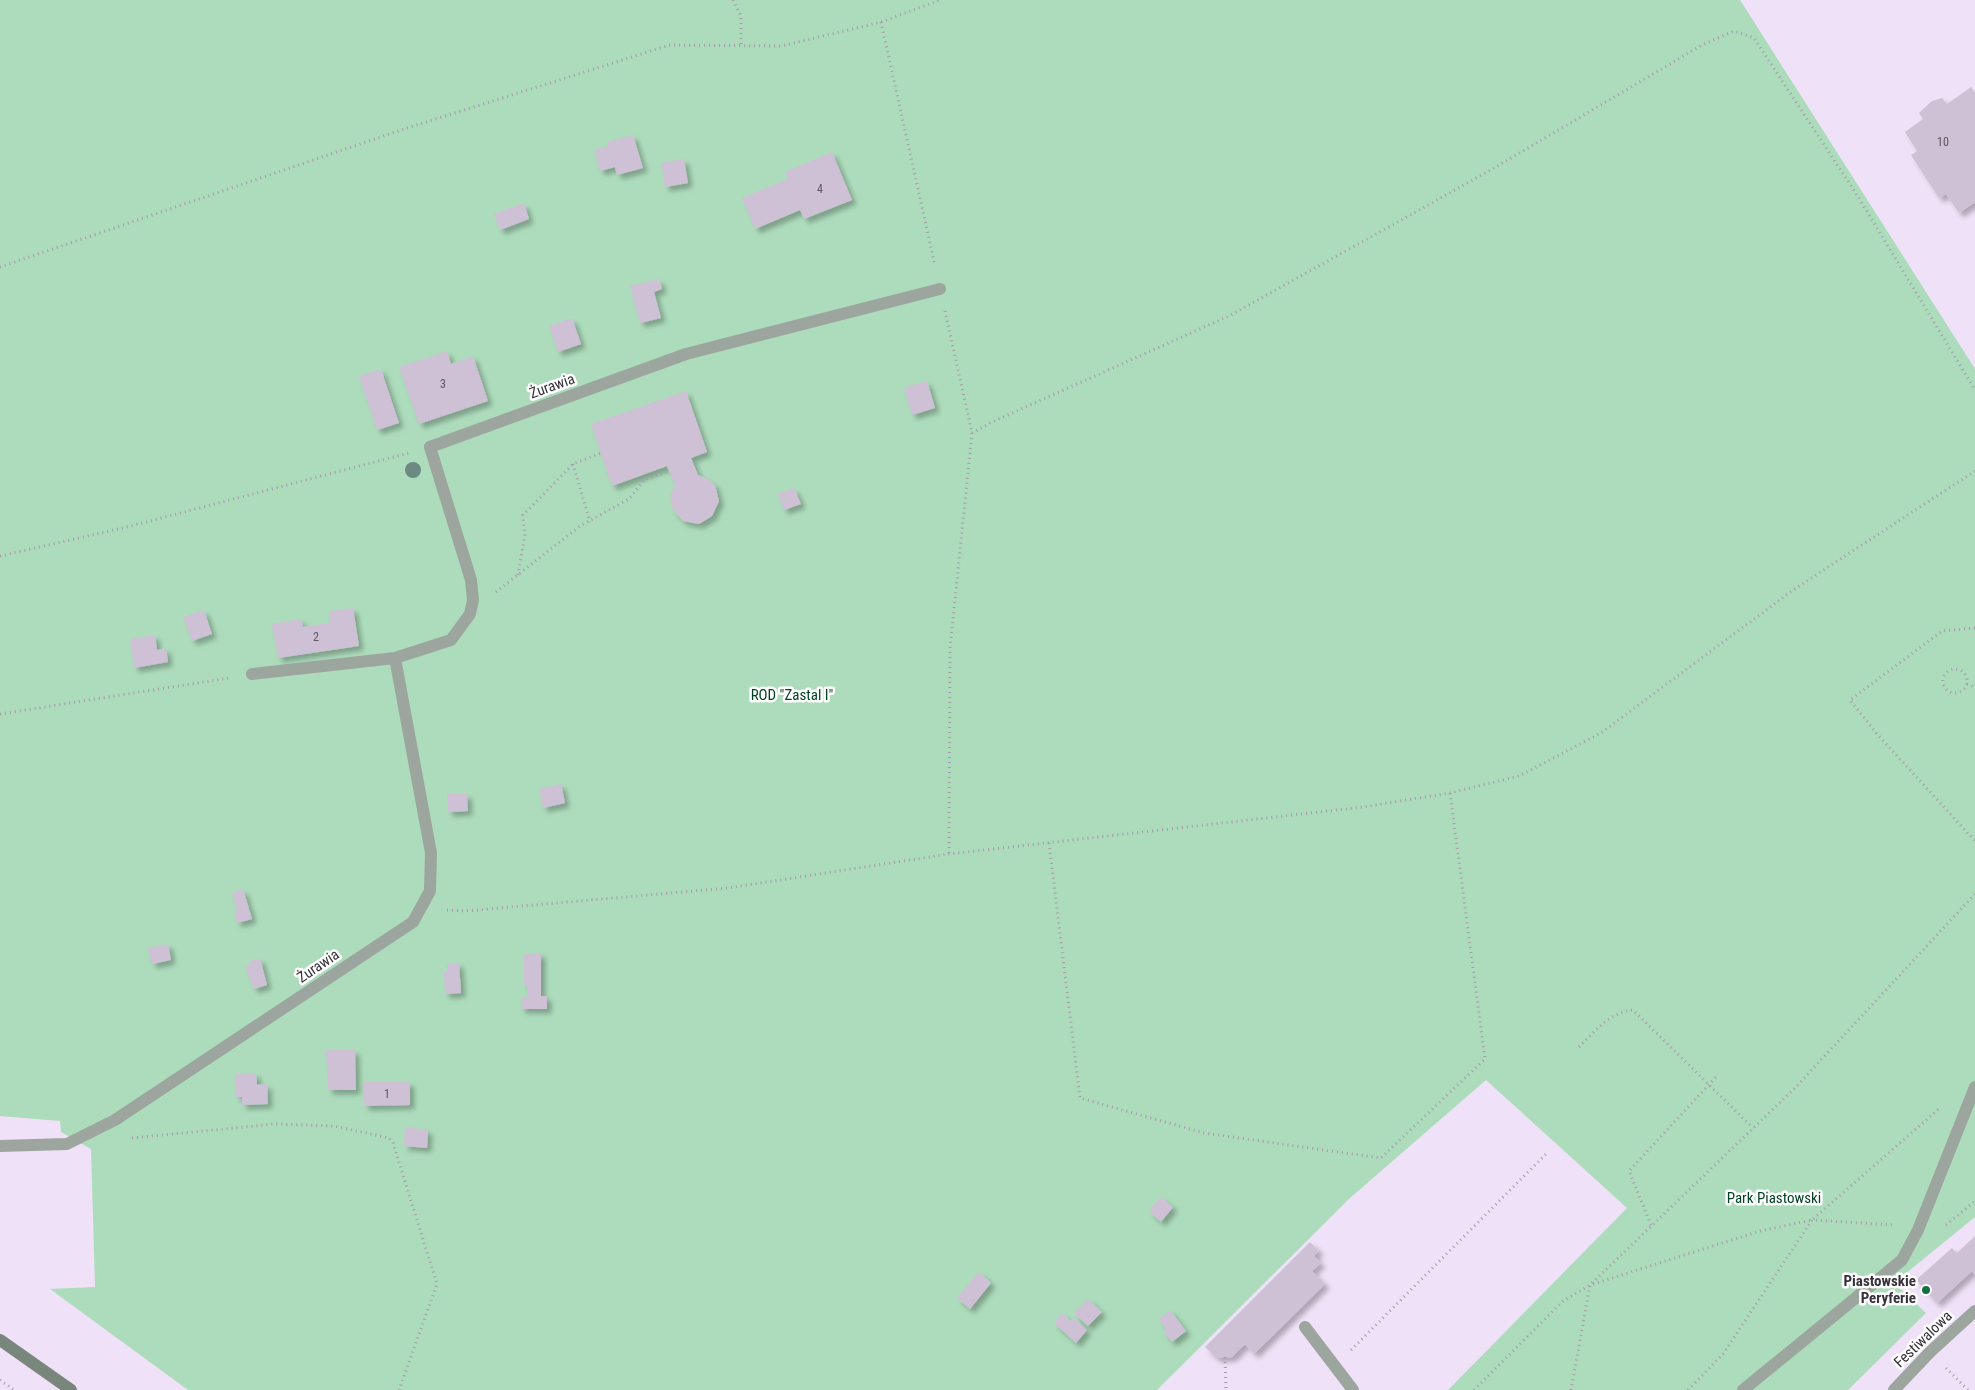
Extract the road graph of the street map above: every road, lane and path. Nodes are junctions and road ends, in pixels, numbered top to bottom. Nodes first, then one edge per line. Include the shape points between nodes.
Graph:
1 (733, 0) edge
2 (940, 0) edge
3 (881, 22) junction
4 (741, 45) junction
5 (0, 267) edge
6 (940, 289) junction
7 (1975, 390) edge
8 (972, 433) junction
9 (430, 447) junction
10 (601, 454) dead end
11 (573, 464) junction
12 (670, 471) dead end
13 (1975, 471) edge
14 (590, 522) junction
15 (0, 556) edge
16 (518, 576) junction
17 (472, 605) junction
18 (1975, 628) edge
19 (395, 658) junction
20 (252, 674) joint
21 (1967, 684) junction
22 (1975, 687) edge
23 (0, 714) edge
24 (1450, 793) junction
25 (1975, 842) edge
26 (1049, 843) junction
27 (949, 854) junction
28 (1975, 894) edge
29 (421, 907) junction
30 (1579, 1046) dead end
31 (1716, 1077) dead end
32 (1708, 1084) junction
33 (1975, 1087) edge
34 (1945, 1103) dead end
35 (1753, 1128) junction
36 (132, 1138) dead end
37 (0, 1146) edge
38 (1548, 1152) dead end
39 (1812, 1220) junction
40 (1651, 1226) junction
41 (1920, 1227) junction
42 (1590, 1285) junction
43 (1975, 1311) edge
44 (1305, 1327) dead end
45 (0, 1340) edge
46 (1930, 1352) junction
47 (1224, 1358) dead end
48 (1335, 1366) junction
49 (0, 1380) edge
50 (14, 1390) edge
51 (72, 1390) edge
52 (399, 1390) edge
53 (1226, 1390) edge
54 (1354, 1390) edge
55 (1474, 1390) edge
56 (1572, 1390) edge
57 (1688, 1390) edge
58 (1743, 1390) edge
59 (1894, 1390) edge
60 (1968, 1390) edge

1 - 4 path via 741,16
2 - 3 path
3 - 4 path via 782,46
3 - 6 path
4 - 5 path via 670,45 404,129
6 - 8 path
6 - 9 street, Żurawia via 686,354
7 - 8 path via 1857,195 1754,38 1734,31 1702,45 1489,171 1231,315
8 - 27 path via 950,650
9 - 15 path via 127,527
9 - 17 street via 471,580
10 - 11 path
11 - 14 path
11 - 16 path via 523,515 525,534
12 - 14 path via 644,479 629,498
13 - 24 path via 1793,590 1601,733 1519,776
14 - 16 path via 580,526
16 - 17 path via 491,596
17 - 19 street via 470,614 451,640
18 - 25 path via 1942,632 1850,700
19 - 20 street
19 - 29 street, Żurawia via 431,852 430,890
20 - 23 path
21 - 21 path via 1965,674 1959,670 1947,672 1944,679 1944,687 1950,692 1961,692
21 - 22 path
24 - 26 path via 1363,807
24 - 26 path via 1485,1059 1381,1158 1204,1133 1080,1098
26 - 27 path
27 - 29 path via 728,888 464,911
28 - 35 path via 1794,1089
29 - 37 street, Żurawia via 413,922 115,1120 67,1144
30 - 32 path via 1609,1018 1622,1011 1633,1010
31 - 32 path
32 - 35 path
32 - 40 path via 1629,1171
33 - 41 street
34 - 39 path
35 - 40 path
36 - 52 path via 275,1124 334,1126 389,1138 394,1143 437,1284
38 - 48 path
39 - 41 path
39 - 42 path via 1760,1231
39 - 57 path via 1723,1354
40 - 42 path
41 - 58 street via 1902,1260
42 - 55 path via 1563,1301
42 - 56 path
43 - 46 street, Festiwalowa
44 - 48 street
45 - 51 street
46 - 59 street, Festiwalowa
46 - 60 path
47 - 53 path
48 - 54 street
49 - 50 path

